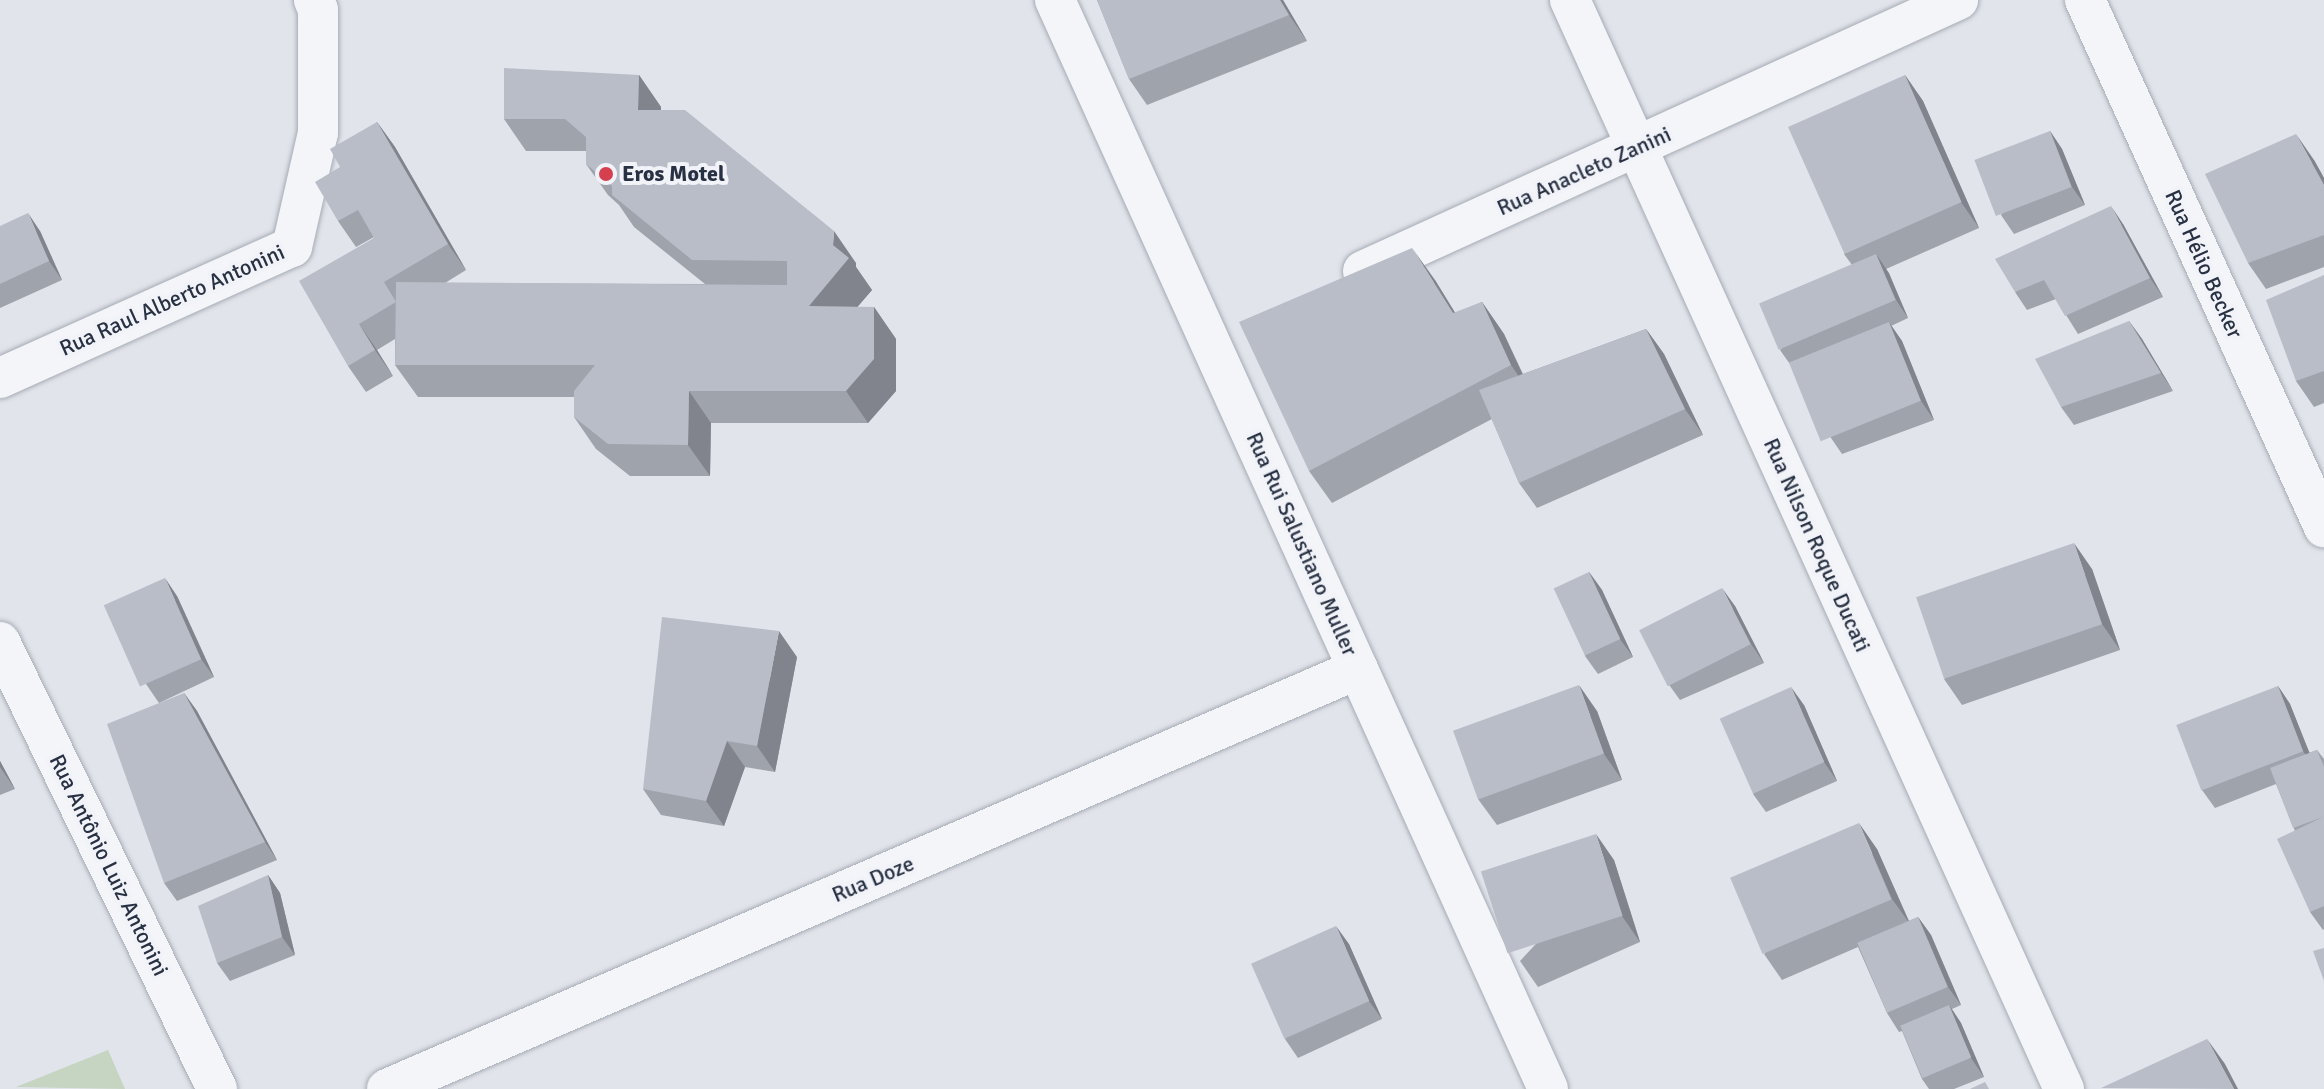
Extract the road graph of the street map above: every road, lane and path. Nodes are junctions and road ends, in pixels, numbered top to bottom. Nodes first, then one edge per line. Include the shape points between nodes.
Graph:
1 (314, 0) edge
2 (1055, 0) edge
3 (1570, 0) edge
4 (1958, 0) edge
5 (2085, 0) edge
6 (1637, 147) junction
7 (1323, 289) edge
8 (0, 378) edge
9 (2324, 527) edge
10 (0, 642) edge
11 (1358, 669) junction
12 (217, 1089) edge
13 (387, 1089) edge
14 (1548, 1089) edge
15 (2064, 1089) edge

1 - 8 street, Rua Raul Alberto Antonini via 318,133 292,247
2 - 11 street, Rua Rui Salustiano Muller via 1224,334
3 - 6 street, Rua Nilson Roque Ducati
4 - 6 street, Rua Anacleto Zanini
5 - 9 street, Rua Hélio Becker
6 - 7 street, Rua Anacleto Zanini
6 - 15 street, Rua Nilson Roque Ducati
10 - 12 street, Rua Antônio Luiz Antonini
11 - 13 street, Rua Doze
11 - 14 street, Rua Rui Salustiano Muller

